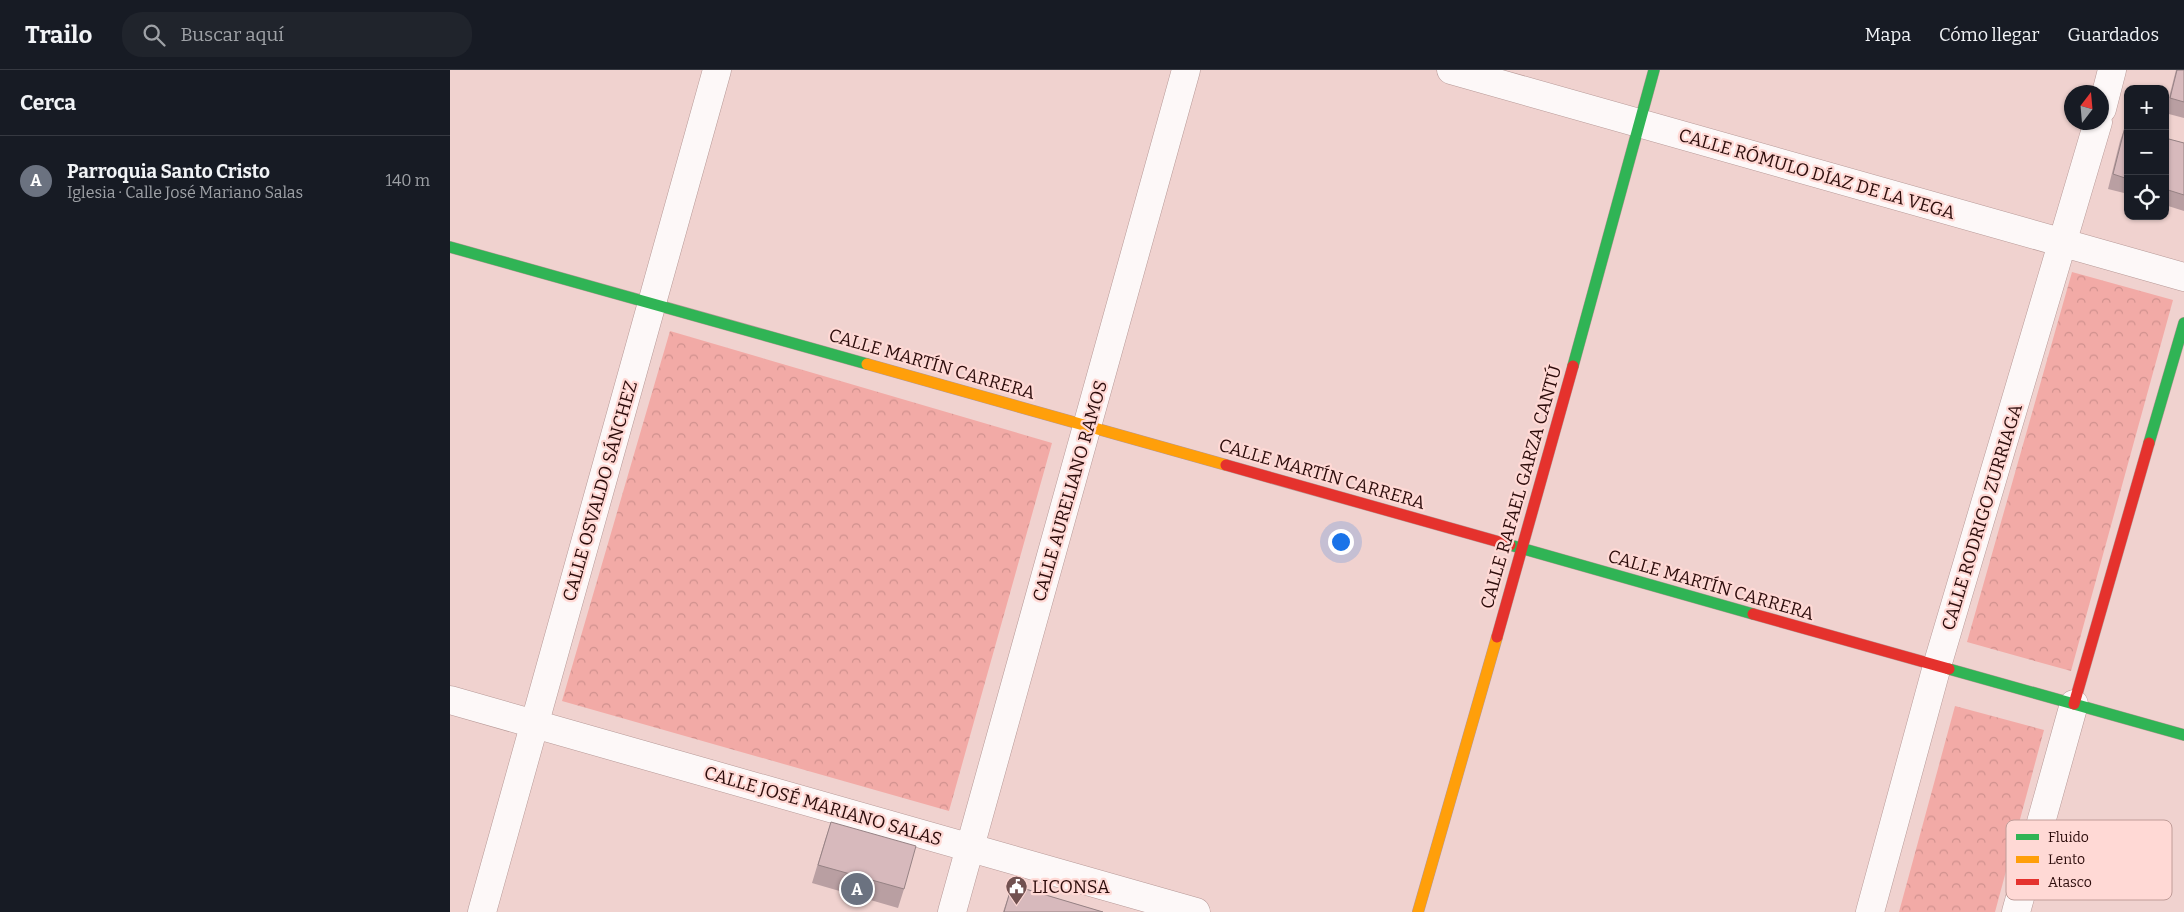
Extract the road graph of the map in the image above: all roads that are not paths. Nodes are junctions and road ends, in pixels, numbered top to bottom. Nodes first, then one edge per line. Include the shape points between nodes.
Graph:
1 (717, 70) edge
2 (1186, 70) edge
3 (1451, 70) edge
4 (1654, 70) edge
5 (2112, 70) edge
6 (2108, 85) edge
7 (1640, 124) junction
8 (2096, 130) edge
9 (2063, 243) junction
10 (450, 247) edge
11 (2184, 277) edge
12 (654, 304) junction
13 (2184, 323) edge
14 (1089, 427) junction
15 (1522, 549) junction
16 (1937, 666) junction
17 (450, 700) edge
18 (2074, 704) junction
19 (533, 724) junction
20 (2184, 735) edge
21 (2042, 820) edge
22 (971, 848) junction
23 (482, 912) edge
24 (952, 912) edge
25 (1196, 912) edge
26 (1418, 912) edge
27 (1870, 912) edge

1 - 12 street, CALLE OSVALDO SÁNCHEZ
2 - 14 street, CALLE AURELIANO RAMOS
3 - 7 street, CALLE RÓMULO DÍAZ DE LA VEGA
4 - 7 street, CALLE RAFAEL GARZA CANTÚ
5 - 6 street
7 - 9 street, CALLE RÓMULO DÍAZ DE LA VEGA
7 - 15 street, CALLE RAFAEL GARZA CANTÚ
8 - 9 street, CALLE RODRIGO ZURRIAGA
9 - 11 street, CALLE RÓMULO DÍAZ DE LA VEGA
9 - 16 street, CALLE RODRIGO ZURRIAGA
10 - 12 street, CALLE MARTÍN CARRERA
12 - 14 street, CALLE MARTÍN CARRERA
12 - 19 street, CALLE OSVALDO SÁNCHEZ
13 - 18 street
14 - 15 street, CALLE MARTÍN CARRERA
14 - 22 street, CALLE AURELIANO RAMOS
15 - 16 street, CALLE MARTÍN CARRERA
15 - 26 street, CALLE RAFAEL GARZA CANTÚ
16 - 18 street, CALLE MARTÍN CARRERA
16 - 27 street, CALLE RODRIGO ZURRIAGA
17 - 19 street, CALLE JOSÉ MARIANO SALAS
18 - 20 street, CALLE MARTÍN CARRERA
18 - 21 street
19 - 22 street, CALLE JOSÉ MARIANO SALAS
19 - 23 street, CALLE OSVALDO SÁNCHEZ
22 - 24 street, CALLE AURELIANO RAMOS
22 - 25 street, CALLE JOSÉ MARIANO SALAS

